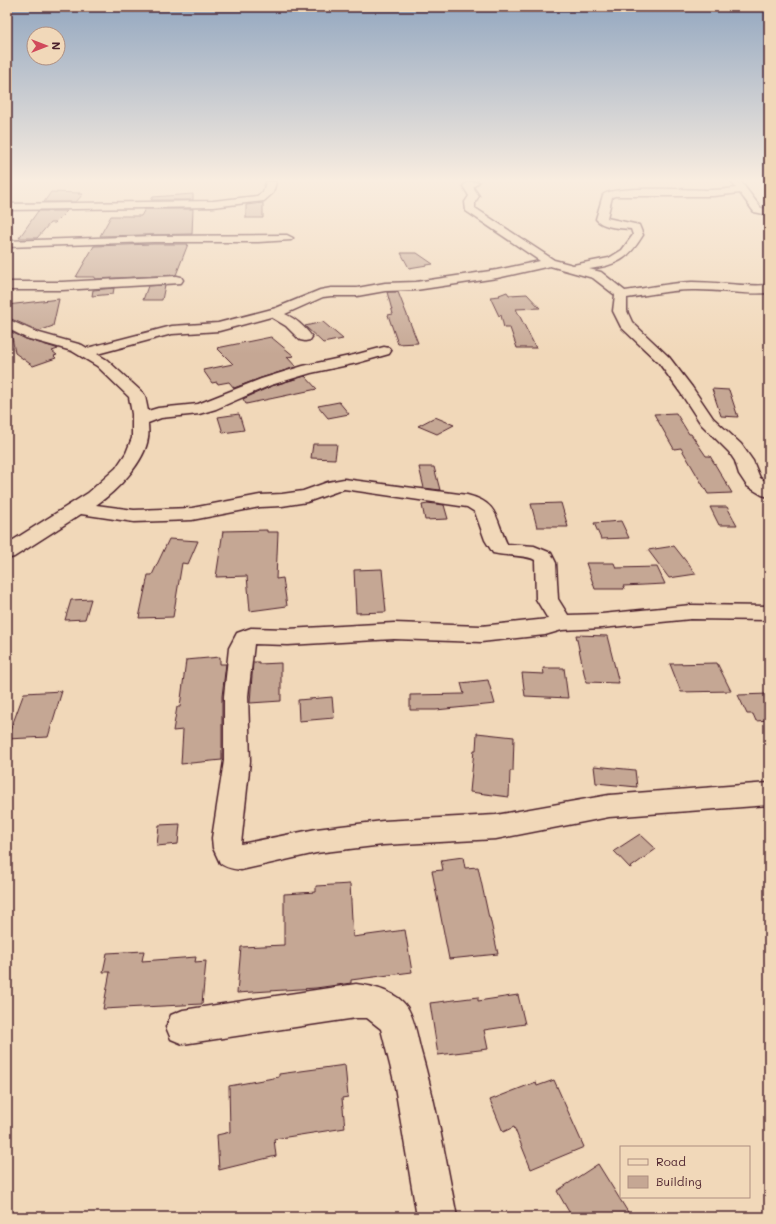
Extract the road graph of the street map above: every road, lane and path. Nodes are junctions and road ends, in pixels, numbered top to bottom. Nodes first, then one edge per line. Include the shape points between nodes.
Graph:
1 (149, 239) edge
2 (515, 239) edge
3 (636, 239) edge
4 (7, 244) edge
5 (550, 262) junction
6 (570, 268) junction
7 (176, 280) dead end
8 (7, 286) edge
9 (769, 289) edge
10 (622, 296) junction
11 (273, 313) junction
12 (7, 323) edge
13 (305, 337) dead end
14 (384, 351) dead end
15 (85, 353) junction
16 (140, 420) junction
17 (769, 491) edge
18 (78, 508) junction
19 (7, 553) edge
20 (769, 613) edge
21 (562, 623) junction
22 (769, 794) edge
23 (183, 1027) dead end
24 (437, 1217) edge

1 - 4 street
2 - 5 street
3 - 6 street via 620,258 612,262
5 - 6 street
5 - 11 street via 497,274 416,286 320,294
6 - 10 street via 597,275
7 - 8 street
9 - 10 street via 691,286
10 - 17 street via 620,311 626,324 664,360 707,421 735,448 754,482
11 - 13 street via 284,317
11 - 15 street via 219,327 178,329 158,333
12 - 15 street via 31,335
14 - 16 street via 266,382 205,407 158,413
15 - 16 street via 102,363 134,391
16 - 18 street via 140,438 135,453 122,472 95,497
18 - 19 street
18 - 21 street via 134,516 192,514 260,500 307,496 344,484 468,501 483,509 500,549 510,552 531,551 544,557 547,599
20 - 21 street via 691,612
21 - 22 street via 481,634 394,631 245,638 241,648 236,696 237,761 226,838 228,852 232,856 241,857 316,841 383,833 496,827 609,806
23 - 24 street via 356,1001 370,1002 384,1009 395,1019 412,1081

